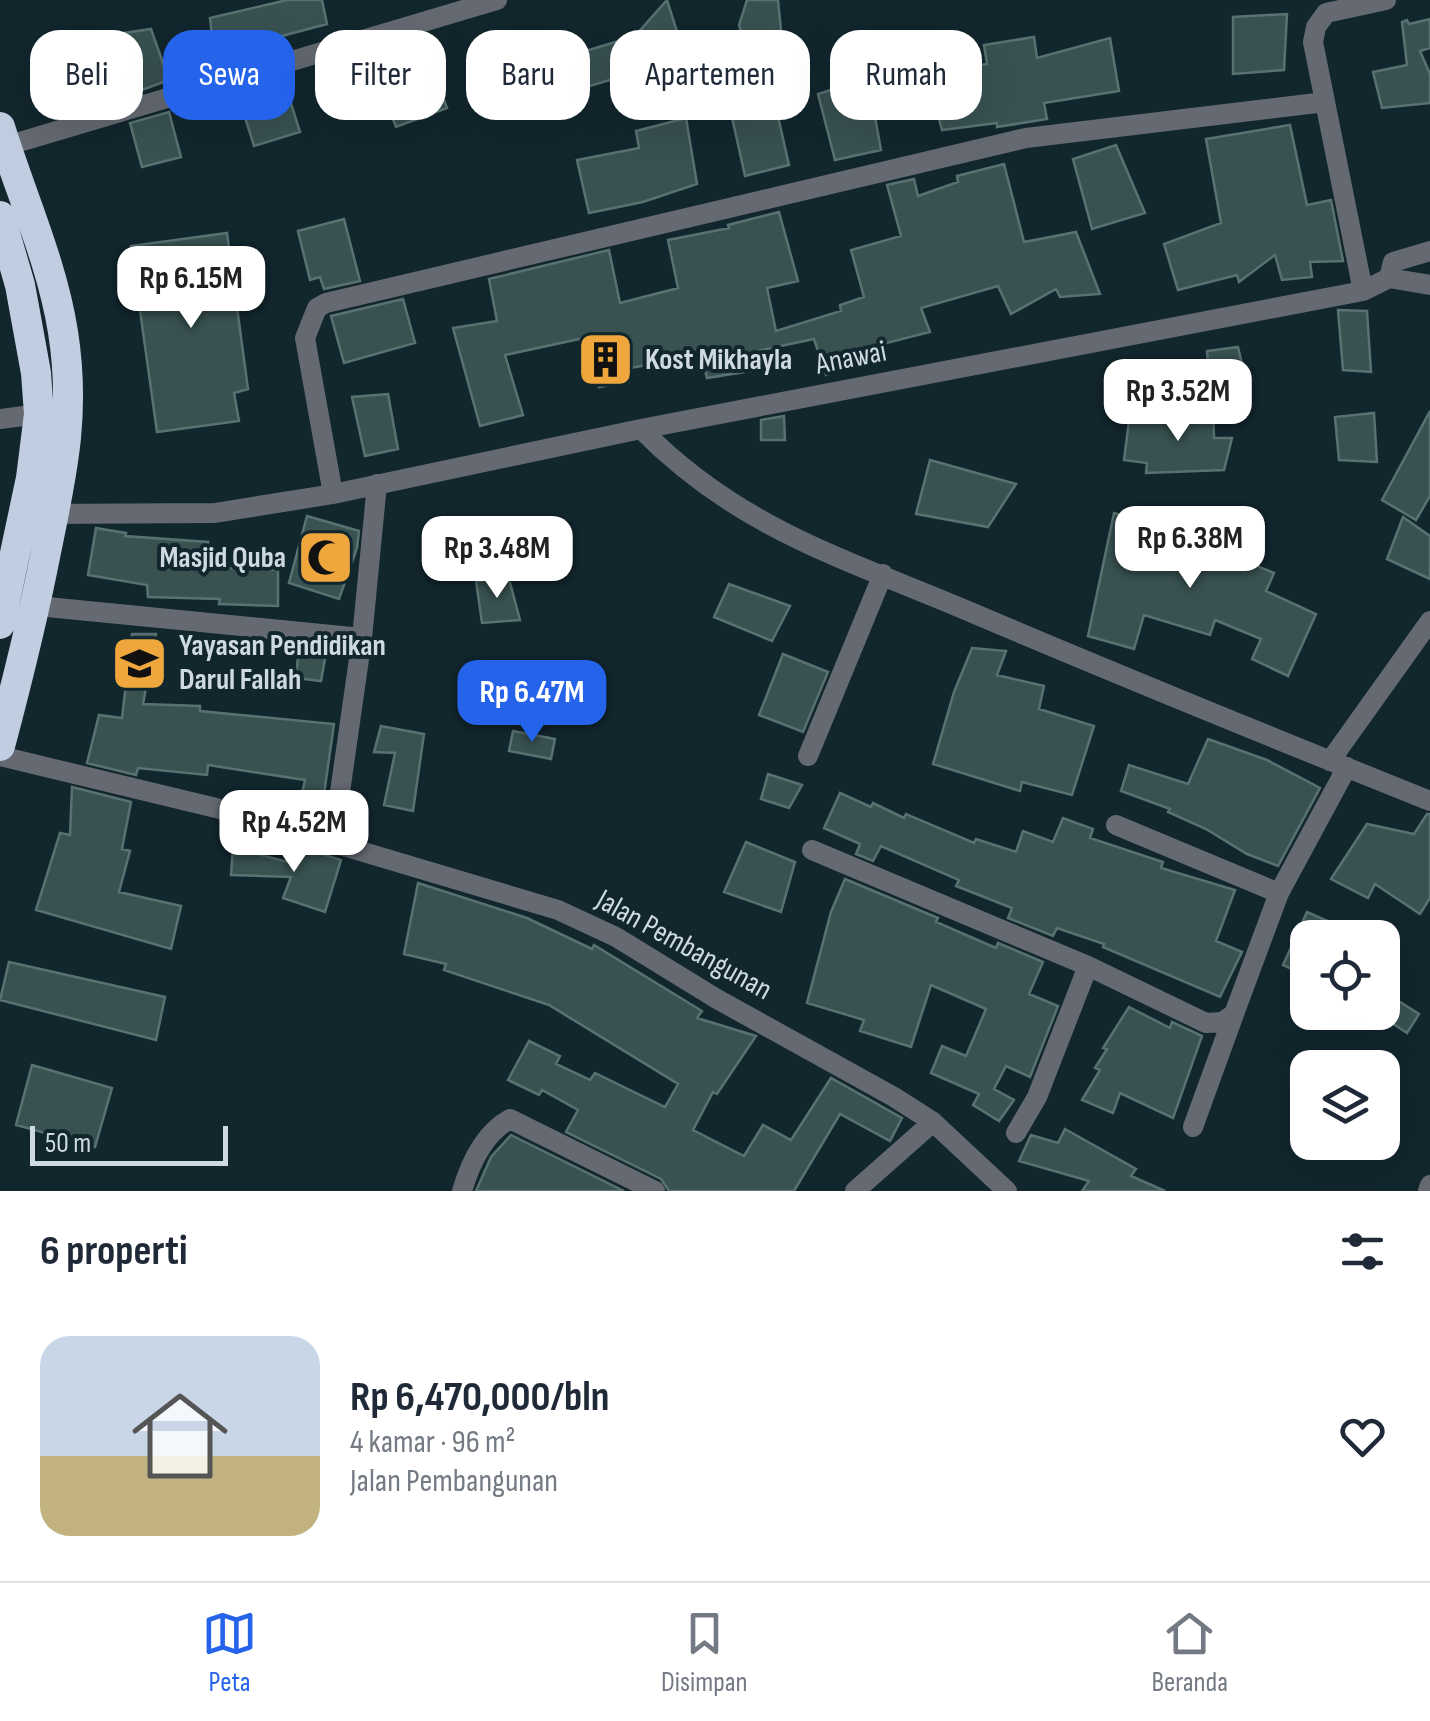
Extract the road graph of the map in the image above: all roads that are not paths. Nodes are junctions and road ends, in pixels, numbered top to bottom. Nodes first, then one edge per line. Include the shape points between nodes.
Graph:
1 (497, 0) edge
2 (1386, 0) edge
3 (1326, 102) junction
4 (3, 136) edge
5 (0, 216) edge
6 (1430, 251) edge
7 (1389, 278) junction
8 (1430, 285) edge
9 (1362, 291) junction
10 (40, 414) junction
11 (0, 418) edge
12 (641, 428) junction
13 (377, 484) junction
14 (333, 494) junction
15 (24, 514) junction
16 (56, 514) junction
17 (883, 574) junction
18 (36, 606) junction
19 (1430, 621) edge
20 (0, 624) edge
21 (362, 638) junction
22 (0, 746) edge
23 (0, 756) edge
24 (808, 756) dead end
25 (1339, 764) junction
26 (1430, 801) edge
27 (1116, 825) dead end
28 (332, 841) junction
29 (812, 850) dead end
30 (1279, 893) junction
31 (1088, 966) junction
32 (1234, 1014) junction
33 (933, 1122) junction
34 (1192, 1128) dead end
35 (1016, 1132) dead end
36 (462, 1191) edge
37 (655, 1191) edge
38 (855, 1191) edge
39 (1008, 1191) edge

1 - 4 street
2 - 3 street via 1326,13 1316,27
3 - 9 street
3 - 14 street via 1026,138 326,303 317,308 305,338
4 - 16 highway via 62,329 68,445
5 - 10 highway via 20,286
6 - 7 street, Anawai via 1392,262
7 - 8 street
7 - 9 street, Anawai
9 - 12 street, Anawai
10 - 11 street
10 - 15 highway
12 - 13 street, Anawai
12 - 17 street via 671,459 778,532
13 - 14 street, Anawai
13 - 21 street
14 - 16 street, Anawai via 215,513
15 - 16 street, Anawai
15 - 20 highway
16 - 18 highway
17 - 24 street
17 - 25 street
18 - 21 street
18 - 22 highway
19 - 25 street
21 - 28 street
23 - 28 street, Jalan Pembangunan
25 - 26 street
25 - 30 street
27 - 30 street
28 - 33 street, Jalan Pembangunan via 558,910 601,930
29 - 31 street
30 - 32 street
31 - 32 street via 1206,1023
31 - 35 street
32 - 34 street
33 - 38 street
33 - 39 street, Jalan Pembangunan
36 - 37 street via 489,1134 510,1119

